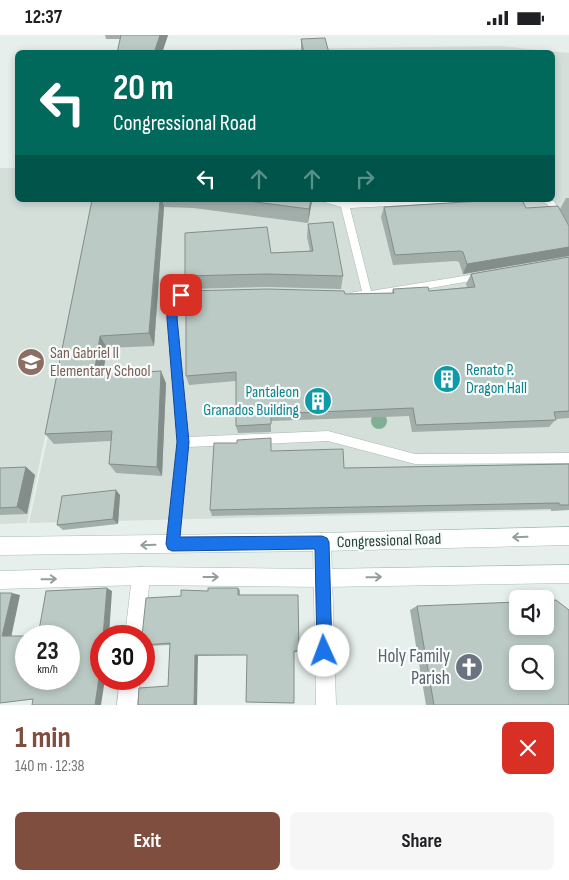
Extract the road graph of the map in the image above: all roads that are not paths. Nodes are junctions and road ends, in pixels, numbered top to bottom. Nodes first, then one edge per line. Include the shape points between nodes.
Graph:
1 (334, 202) edge
2 (407, 202) edge
3 (549, 202) edge
4 (345, 205) junction
5 (569, 237) edge
6 (492, 274) edge
7 (210, 294) edge
8 (347, 295) edge
9 (367, 295) junction
10 (183, 442) junction
11 (569, 458) edge
12 (569, 536) edge
13 (322, 542) junction
14 (172, 544) junction
15 (0, 546) edge
16 (569, 574) edge
17 (141, 576) junction
18 (322, 578) junction
19 (0, 580) edge
20 (135, 625) edge
21 (129, 690) edge
22 (127, 705) edge
23 (326, 705) edge

1 - 4 lane
2 - 4 lane
3 - 5 lane
4 - 9 lane
6 - 9 lane
7 - 10 lane via 181,295 172,303
8 - 9 lane
10 - 11 lane via 328,436 414,459
10 - 14 lane
12 -> 13 main road, Congressional Road
13 - 14 main road, Congressional Road
13 - 18 main road
14 -> 15 main road, Congressional Road
18 -> 16 main road
17 -> 18 main road
19 -> 17 main road
17 - 20 main road
18 - 23 main road
21 - 22 main road

